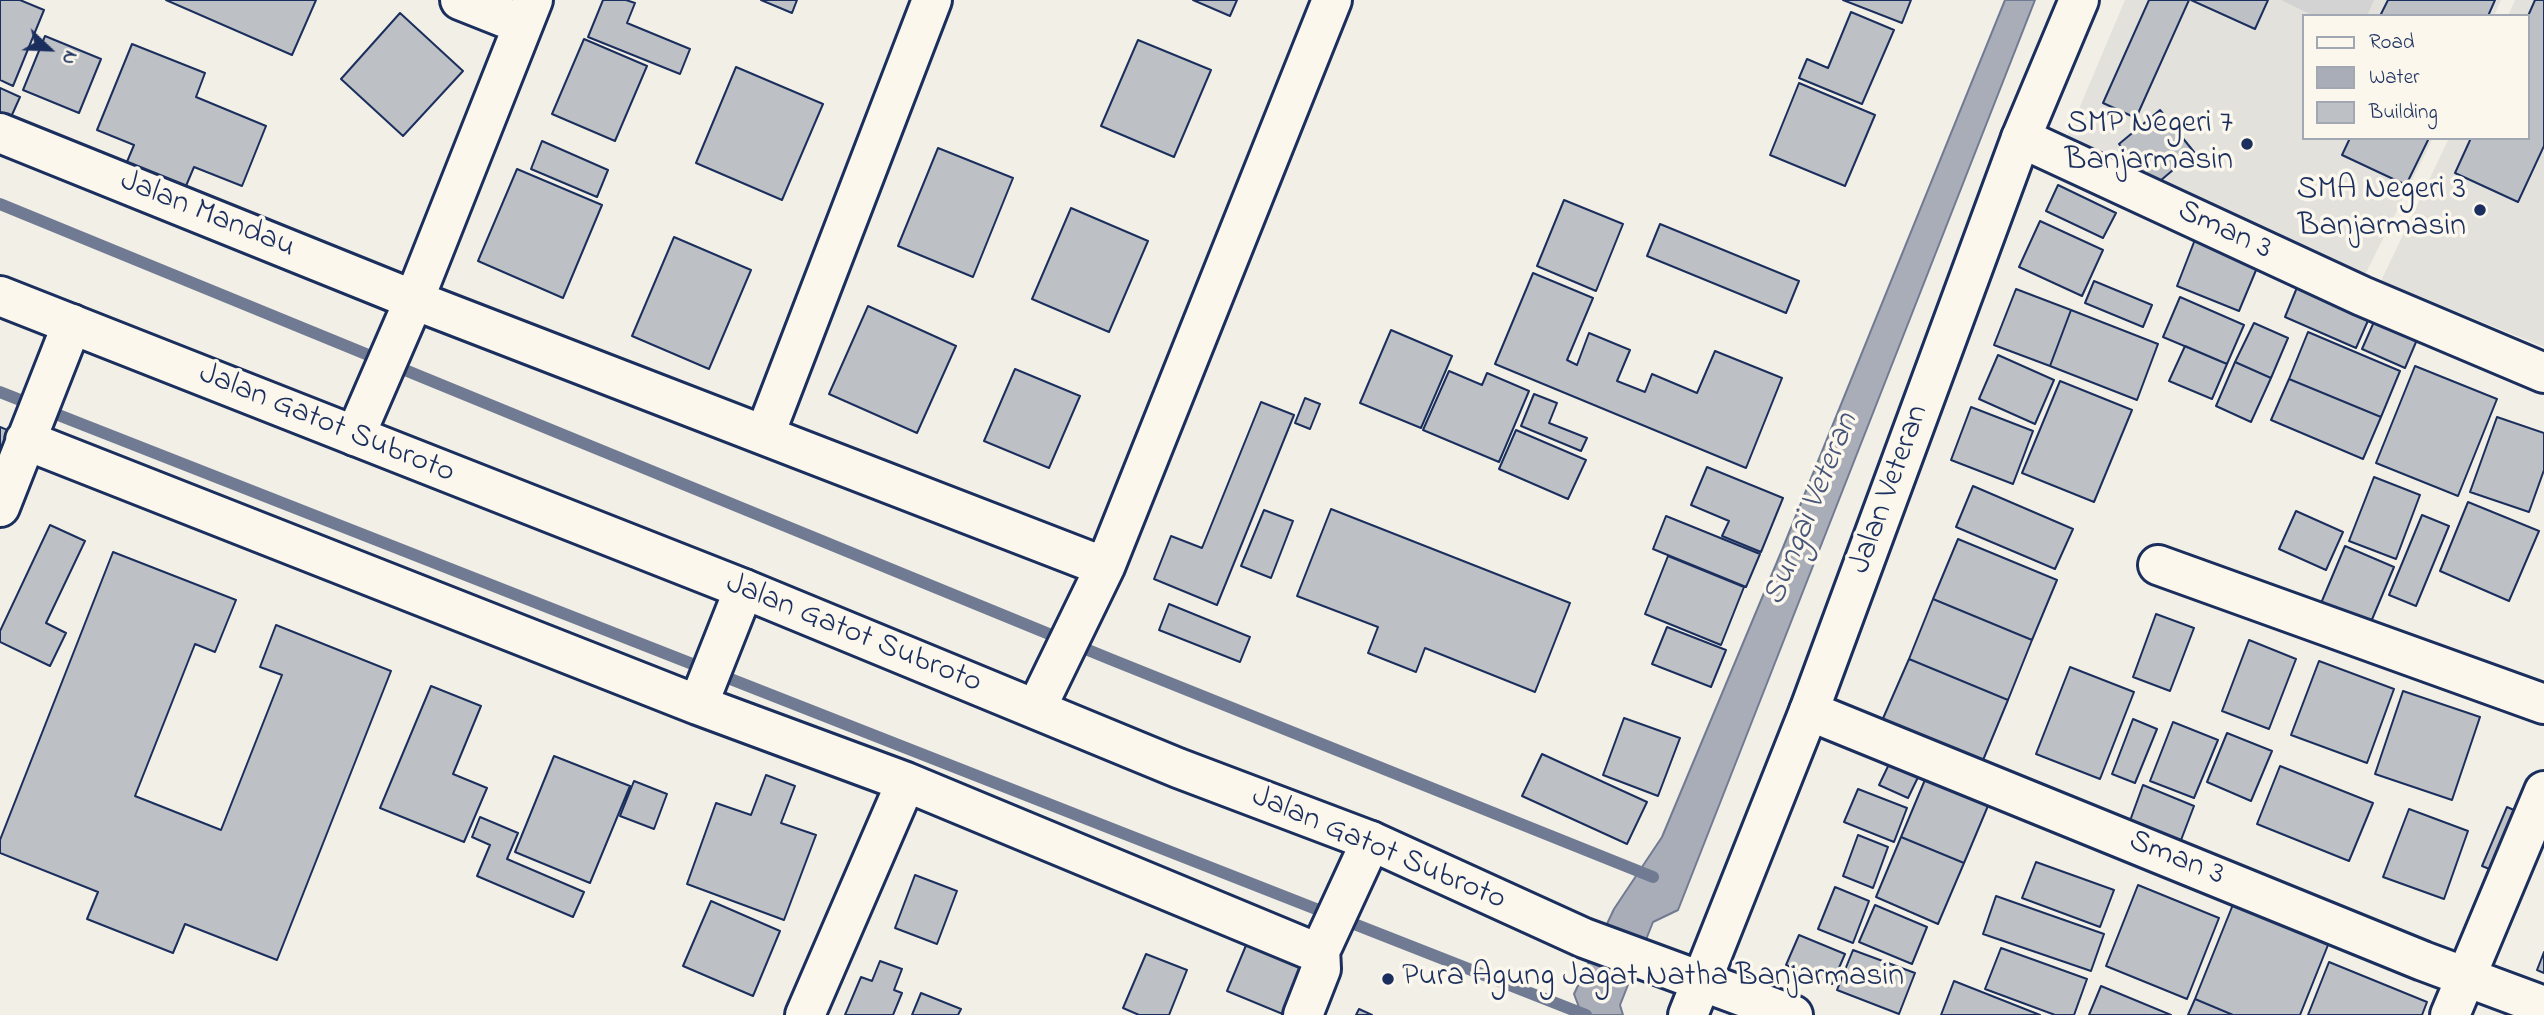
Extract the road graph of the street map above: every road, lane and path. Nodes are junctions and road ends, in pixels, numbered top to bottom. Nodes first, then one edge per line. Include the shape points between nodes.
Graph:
1 (460, 0) edge
2 (932, 0) edge
3 (1332, 0) edge
4 (2079, 0) edge
5 (528, 13) edge
6 (0, 133) edge
7 (2021, 138) junction
8 (0, 296) edge
9 (414, 300) junction
10 (72, 324) junction
11 (2544, 373) edge
12 (29, 431) junction
13 (765, 434) junction
14 (355, 436) junction
15 (0, 507) edge
16 (2158, 565) dead end
17 (1105, 567) junction
18 (744, 589) junction
19 (1044, 693) junction
20 (701, 696) junction
21 (2544, 704) edge
22 (1809, 711) junction
23 (906, 782) junction
24 (2544, 791) edge
25 (1371, 842) junction
26 (1324, 940) junction
27 (2466, 978) junction
28 (1703, 981) junction
29 (2544, 1006) edge
30 (805, 1015) edge
31 (1303, 1015) edge
32 (1688, 1015) edge
33 (1793, 1015) edge
34 (2450, 1015) edge

1 - 5 street
2 - 13 street
3 - 17 street
4 - 7 street, Jalan Veteran
5 - 9 street
6 - 9 street, Jalan Mandau
7 - 11 street, Sman 3 via 2362,296
7 - 22 street, Jalan Veteran
8 - 10 street, Jalan Gatot Subroto
9 - 13 street, Jalan Mandau
9 - 14 street
10 - 12 street
10 - 14 street, Jalan Gatot Subroto
12 - 15 street
12 - 20 street
13 - 17 street, Jalan Mandau
14 - 18 street, Jalan Gatot Subroto
16 - 21 street
17 - 19 street
18 - 19 street, Jalan Gatot Subroto
18 - 20 street
19 - 25 street, Jalan Gatot Subroto via 1178,768
20 - 23 street
22 - 27 street, Sman 3
22 - 28 street, Jalan Veteran
23 - 26 street via 1308,949
23 - 30 street
24 - 27 street
25 - 26 street
25 - 28 street, Jalan Gatot Subroto via 1584,938
26 - 31 street via 1321,969
27 - 29 street, Sman 3
27 - 34 street
28 - 32 street, Jalan Veteran
28 - 33 street, Jalan Gatot Subroto

